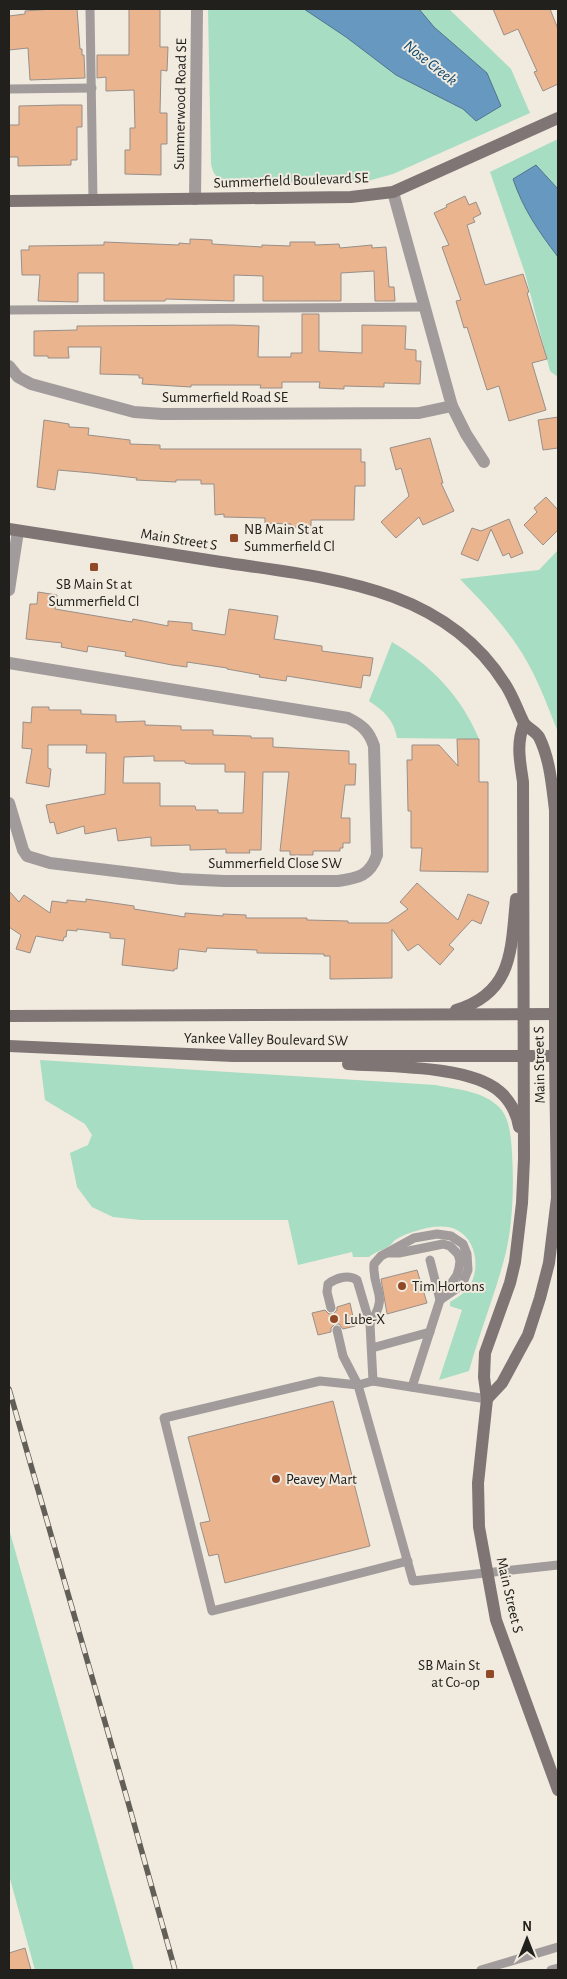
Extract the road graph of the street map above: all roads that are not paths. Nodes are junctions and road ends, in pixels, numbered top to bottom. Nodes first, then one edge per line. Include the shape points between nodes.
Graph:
1 (90, 9) edge
2 (197, 9) edge
3 (92, 88) junction
4 (9, 89) edge
5 (558, 118) edge
6 (393, 192) junction
7 (195, 199) junction
8 (94, 200) junction
9 (9, 201) edge
10 (425, 307) junction
11 (9, 310) edge
12 (9, 366) edge
13 (452, 406) junction
14 (484, 462) dead end
15 (14, 530) edge
16 (9, 590) edge
17 (9, 663) edge
18 (524, 724) junction
19 (9, 803) edge
20 (523, 837) junction
21 (557, 928) edge
22 (444, 1014) junction
23 (523, 1014) junction
24 (556, 1014) edge
25 (9, 1016) edge
26 (9, 1046) edge
27 (233, 1056) junction
28 (523, 1056) junction
29 (556, 1056) edge
30 (524, 1159) junction
31 (558, 1195) edge
32 (430, 1260) dead end
33 (440, 1300) junction
34 (331, 1308) dead end
35 (370, 1324) junction
36 (337, 1330) dead end
37 (430, 1332) junction
38 (372, 1348) junction
39 (373, 1382) junction
40 (358, 1385) junction
41 (412, 1387) junction
42 (487, 1399) junction
43 (408, 1561) junction
44 (558, 1565) edge
45 (486, 1572) junction
46 (558, 1790) edge
47 (558, 1947) edge
48 (558, 1968) edge
49 (485, 1970) edge
50 (551, 1970) edge

1 - 3 lane
2 - 7 street, Summerwood Road SE
3 - 4 lane
3 - 8 lane
5 - 6 main road, Summerfield Boulevard SE
6 - 7 main road, Summerfield Boulevard SE via 351,197
6 - 10 street
7 - 8 main road, Summerfield Boulevard SE
8 - 9 main road, Summerfield Boulevard SE
10 - 11 lane
10 - 13 street
12 - 13 street, Summerfield Road SE via 18,377 31,384 143,413 419,413
13 - 14 street
15 - 16 street
15 - 18 main road, Main Street S via 329,578 389,594 422,608 474,646 505,684
17 - 19 street, Summerfield Close SW via 348,718 360,724 370,734 374,746 376,855 373,866 365,874 338,881 181,879 50,863 27,856 22,850
18 - 20 main road, Main Street S via 518,752 523,782
18 - 21 main road, Main Street S via 538,735 551,780 555,810
20 - 22 main road via 511,944 503,973 495,987 480,1000
20 - 23 main road, Main Street S
21 - 24 main road, Main Street S
22 - 23 main road, Yankee Valley Boulevard SW
22 - 25 main road, Yankee Valley Boulevard SW
23 - 24 main road, Yankee Valley Boulevard SW
23 - 28 main road, Main Street S
24 - 29 main road, Main Street S
26 - 27 main road, Yankee Valley Boulevard SW
27 - 28 main road, Yankee Valley Boulevard SW
27 - 30 main road via 420,1069 476,1079 498,1090 512,1107
28 - 29 main road, Yankee Valley Boulevard SW
28 - 30 main road, Main Street S
29 - 31 main road, Main Street S
30 - 42 main road, Main Street S via 515,1262 485,1353
31 - 42 main road, Main Street S via 549,1263 528,1334 502,1383
32 - 33 lane
33 - 35 lane via 462,1285 468,1270 463,1244 451,1236 437,1234 414,1238 381,1256 374,1264 381,1302
33 - 37 lane
34 - 35 lane via 328,1284 353,1277 357,1280
35 - 38 lane
36 - 40 lane via 343,1356
37 - 38 lane
37 - 41 lane
38 - 39 lane
39 - 40 lane
39 - 41 lane
40 - 43 lane
40 - 43 lane via 320,1381 164,1418 212,1611
41 - 42 lane
42 - 45 main road, Main Street S via 478,1483
43 - 45 lane via 413,1582
44 - 45 lane
45 - 46 main road, Main Street S via 496,1620
47 - 49 lane
48 - 50 lane

